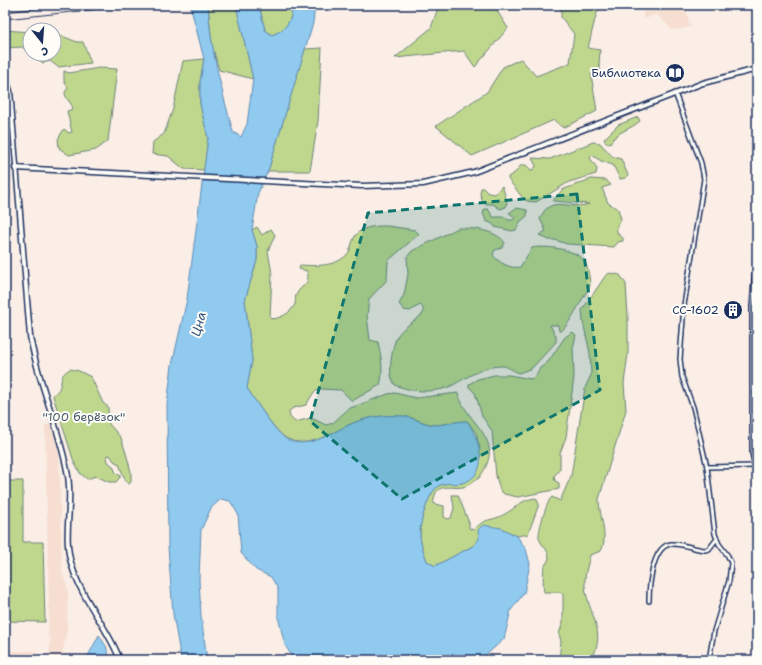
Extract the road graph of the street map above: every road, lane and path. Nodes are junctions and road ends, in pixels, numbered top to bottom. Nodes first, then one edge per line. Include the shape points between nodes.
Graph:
1 (757, 42) edge
2 (756, 69) edge
3 (5, 76) edge
4 (675, 93) junction
5 (15, 168) junction
6 (757, 246) edge
7 (757, 311) edge
8 (752, 312) junction
9 (756, 466) edge
10 (707, 467) junction
11 (716, 540) junction
12 (649, 601) dead end
13 (120, 660) edge
14 (709, 660) edge

1 - 2 street
2 - 4 street
3 - 5 street via 10,91
4 - 5 street via 456,178 406,186
4 - 10 street via 704,174 684,305 680,359 682,377 693,407
5 - 13 street via 32,352 69,478 68,553 80,589 111,639
6 - 8 street
7 - 8 street
8 - 9 street via 752,453
9 - 10 street
10 - 11 street
11 - 12 street via 705,550 675,544 668,544 662,548 655,561 649,587
11 - 14 street via 728,556 731,567

